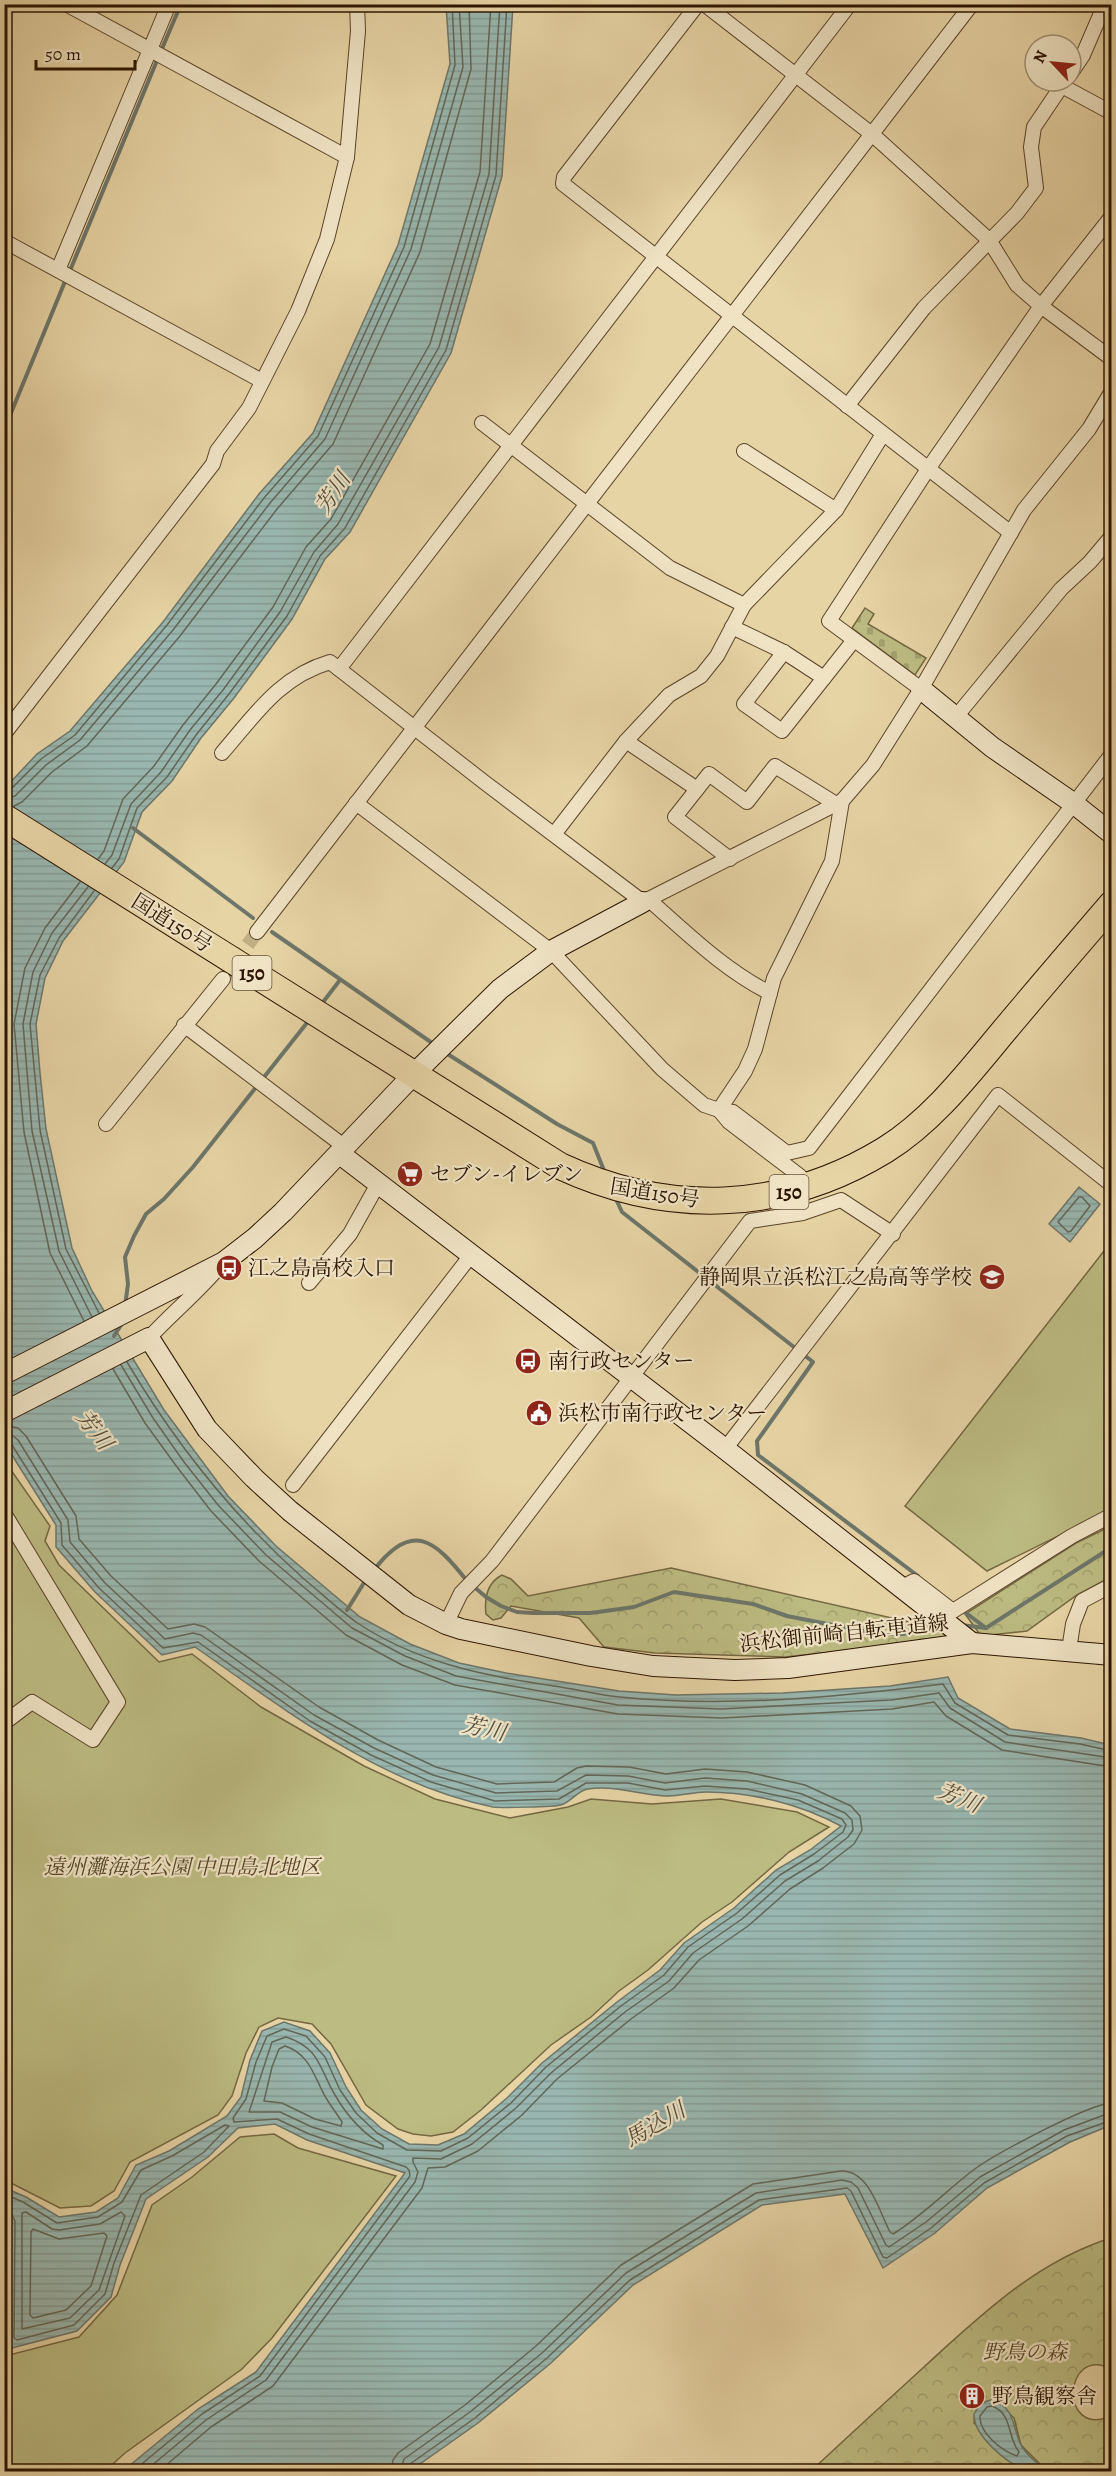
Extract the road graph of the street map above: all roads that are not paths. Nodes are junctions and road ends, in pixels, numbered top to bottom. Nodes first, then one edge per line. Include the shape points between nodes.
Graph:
1 (66, 4) edge
2 (169, 4) edge
3 (357, 4) edge
4 (698, 4) edge
5 (704, 4) edge
6 (850, 4) edge
7 (972, 4) edge
8 (1105, 4) edge
9 (151, 51) junction
10 (1083, 55) edge
11 (794, 76) junction
12 (1058, 93) edge
13 (1079, 93) edge
14 (1112, 113) edge
15 (873, 135) junction
16 (346, 157) junction
17 (1112, 216) edge
18 (989, 240) junction
19 (4, 241) edge
20 (655, 256) junction
21 (59, 270) junction
22 (1041, 306) junction
23 (731, 317) junction
24 (1112, 359) edge
25 (262, 381) junction
26 (1112, 391) edge
27 (847, 406) junction
28 (482, 423) dead end
29 (883, 434) junction
30 (510, 445) junction
31 (744, 451) dead end
32 (928, 469) junction
33 (586, 505) junction
34 (836, 510) junction
35 (1011, 533) junction
36 (1112, 536) edge
37 (744, 606) junction
38 (732, 627) junction
39 (854, 640) junction
40 (784, 652) junction
41 (339, 669) junction
42 (824, 678) junction
43 (921, 689) junction
44 (956, 718) junction
45 (415, 726) junction
46 (4, 734) edge
47 (626, 741) junction
48 (222, 753) dead end
49 (1112, 754) edge
50 (697, 789) junction
51 (839, 802) junction
52 (356, 803) junction
53 (1073, 803) junction
54 (4, 817) edge
55 (555, 834) junction
56 (1112, 834) edge
57 (730, 859) junction
58 (646, 901) junction
59 (1112, 904) edge
60 (257, 932) tunnel mouth
61 (551, 951) junction
62 (222, 979) tunnel mouth
63 (770, 993) junction
64 (184, 1025) junction
65 (414, 1074) junction
66 (719, 1110) junction
67 (106, 1124) dead end
68 (343, 1150) junction
69 (800, 1176) dead end
70 (379, 1182) junction
71 (1112, 1185) edge
72 (843, 1209) dead end
73 (890, 1238) junction
74 (472, 1254) junction
75 (224, 1262) junction
76 (309, 1283) dead end
77 (149, 1338) junction
78 (4, 1374) edge
79 (631, 1378) junction
80 (4, 1412) edge
81 (725, 1449) junction
82 (293, 1485) dead end
83 (4, 1513) edge
84 (1112, 1515) edge
85 (1112, 1585) edge
86 (902, 1587) junction
87 (446, 1624) junction
88 (972, 1643) junction
89 (1069, 1650) junction
90 (1112, 1654) edge
91 (4, 1723) edge

1 - 9 street
2 - 9 street
3 - 16 street
4 - 20 street via 564,177 563,184
5 - 11 street
6 - 11 street
7 - 15 street
8 - 10 street
9 - 16 street
9 - 21 street
11 - 15 street
11 - 20 street
12 - 18 street via 1034,127 1031,147 1036,188
13 - 14 street
15 - 18 street
15 - 23 street
16 - 25 street via 327,239 298,311
17 - 22 street
18 - 22 street via 1017,285
18 - 27 street via 924,308
19 - 21 street
20 - 23 street
20 - 30 street
21 - 25 street
22 - 24 street
22 - 32 street
23 - 27 street
23 - 33 street
25 - 46 street via 249,408 217,451 213,464
26 - 35 street via 1089,429 1024,510
27 - 29 street
28 - 30 street
29 - 32 street
29 - 34 street
30 - 33 street
30 - 41 street
31 - 34 street
32 - 35 street
32 - 39 street via 829,621
33 - 37 street via 670,568
33 - 45 street
34 - 37 street
35 - 43 street
36 - 44 street via 1061,589
37 - 38 street
38 - 40 street
38 - 47 street via 717,656 700,676 669,695
39 - 42 street
39 - 43 street
40 - 42 street
40 - 42 street via 744,704 782,731
41 - 45 street
41 - 48 street via 330,662 311,667 282,685
43 - 44 street
43 - 51 street via 873,765
44 - 53 street
45 - 52 street
45 - 55 street
47 - 50 street
47 - 55 street
49 - 53 street
50 - 51 street via 709,774 747,802 775,766
50 - 57 street via 675,817
51 - 57 street
51 - 63 street via 832,861
52 - 60 street
52 - 61 street
53 - 56 street
53 - 66 street via 809,1148 787,1153 733,1112
54 - 65 highway, 国道150号 / 150
55 - 58 street
57 - 58 street
58 - 61 street
58 - 63 street via 740,975
59 - 65 highway, 国道150号 / 150 via 950,1095 886,1149 794,1191 720,1202 661,1198 592,1181 560,1166
61 - 65 street via 500,989
61 - 66 street via 662,1069 704,1105
62 - 64 street
63 - 66 street via 755,1049
64 - 67 street
64 - 68 street
65 - 68 street
66 - 69 street
68 - 70 street
68 - 75 street via 255,1239
70 - 74 street
70 - 76 street via 350,1234
71 - 73 street via 998,1095
72 - 73 street
73 - 79 street via 841,1200 803,1213 750,1221
73 - 81 street
74 - 79 street
74 - 82 street
75 - 77 street
75 - 78 street
77 - 80 street
77 - 87 street, 浜松御前崎自転車道線 via 207,1429 254,1478 409,1605
79 - 81 street
79 - 87 street via 492,1561 461,1593
81 - 86 street
83 - 91 street via 118,1702 93,1740 32,1702
84 - 86 street via 953,1611 914,1581
85 - 89 street via 1082,1602
86 - 88 street
87 - 88 street, 浜松御前崎自転車道線 via 486,1636 653,1666 735,1670 788,1668
88 - 89 street, 浜松御前崎自転車道線
89 - 90 street, 浜松御前崎自転車道線

